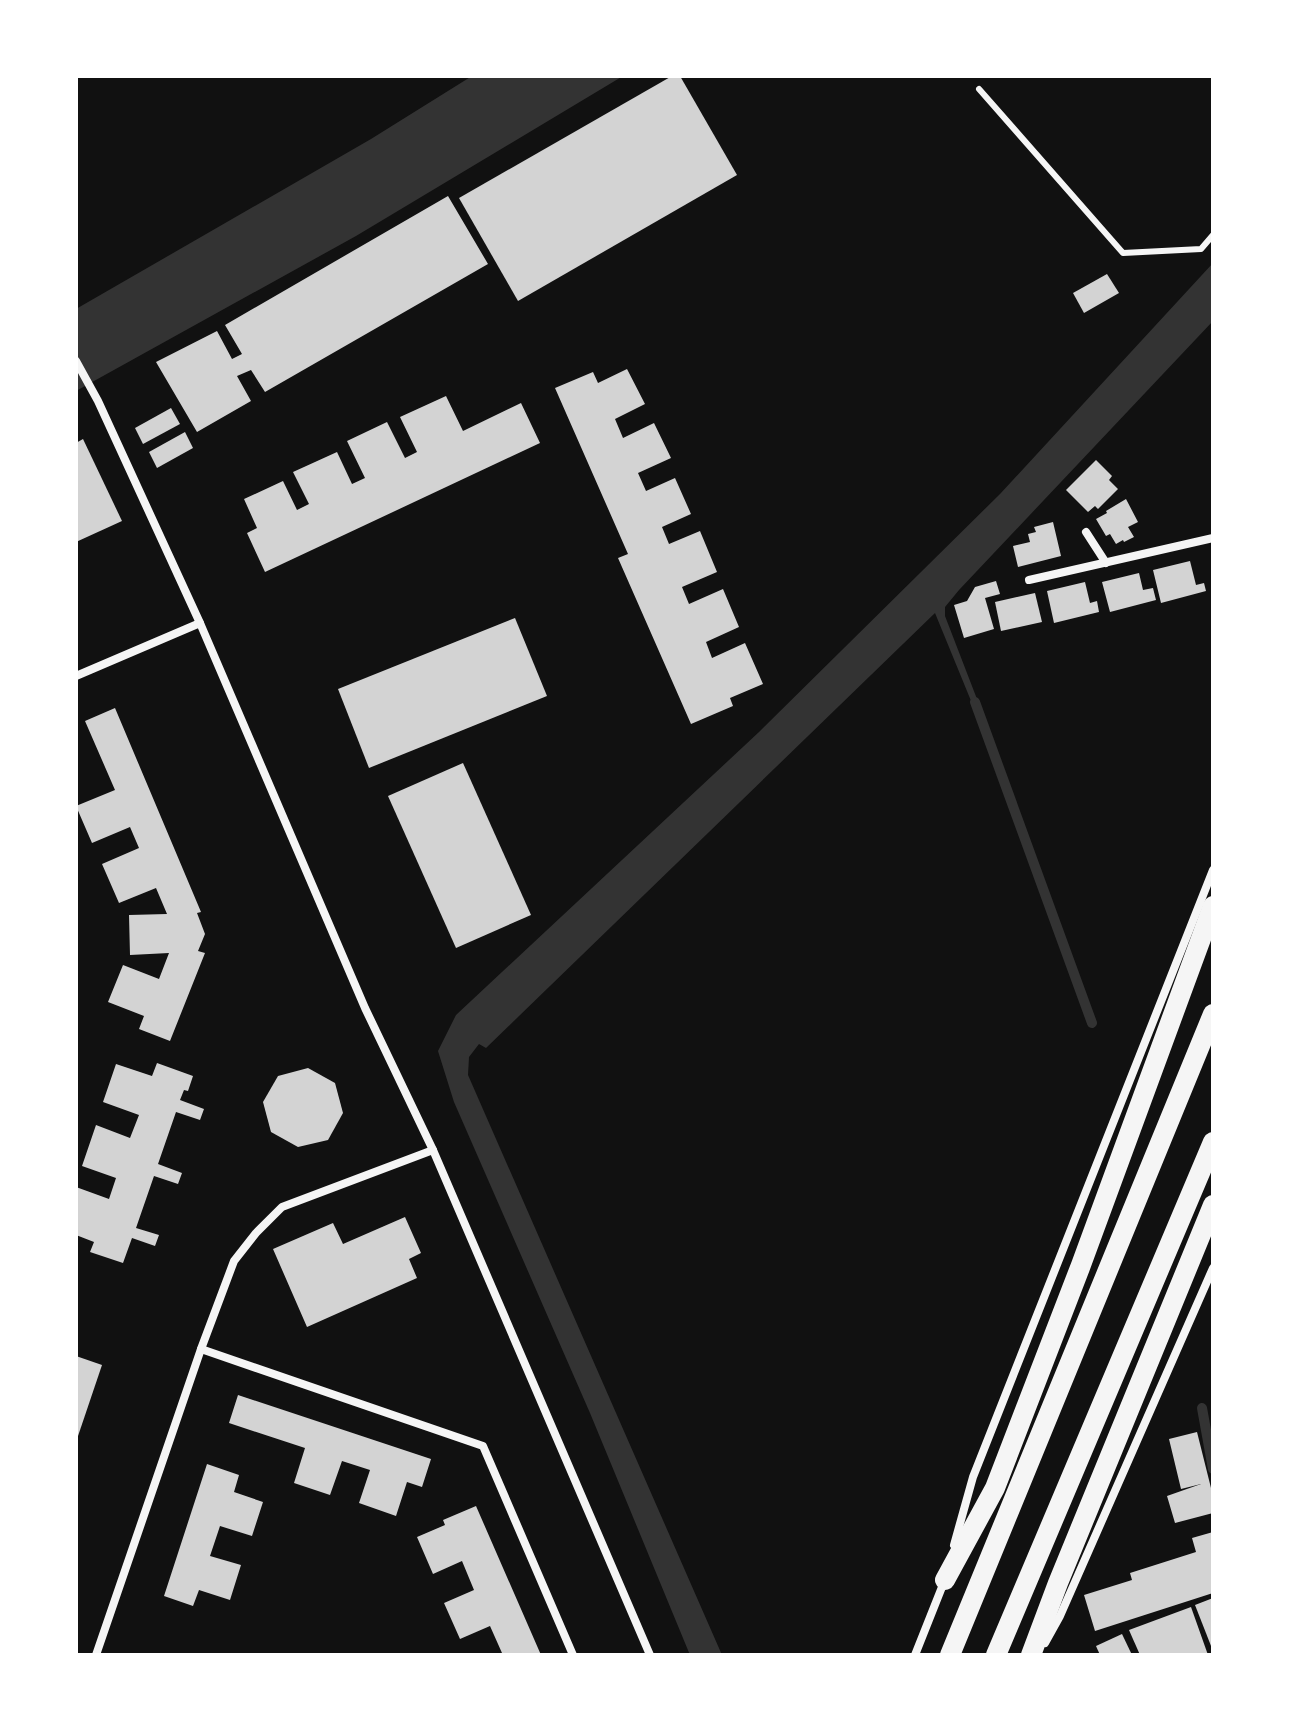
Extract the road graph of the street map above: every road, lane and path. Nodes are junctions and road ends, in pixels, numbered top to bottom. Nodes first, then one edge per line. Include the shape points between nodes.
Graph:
1 (979, 89) dead end
2 (1213, 235) edge
3 (76, 361) edge
4 (1086, 532) dead end
5 (1213, 538) edge
6 (1106, 563) junction
7 (1029, 580) dead end
8 (200, 623) junction
9 (76, 676) edge
10 (1213, 870) edge
11 (1213, 906) edge
12 (1213, 1014) edge
13 (1213, 1142) edge
14 (433, 1150) junction
15 (1213, 1205) edge
16 (1213, 1268) edge
17 (201, 1349) junction
18 (945, 1580) junction
19 (96, 1655) edge
20 (573, 1655) edge
21 (650, 1655) edge
22 (915, 1655) edge
23 (950, 1655) edge
24 (996, 1655) edge
25 (1031, 1655) edge
26 (1039, 1655) edge

1 - 2 lane via 1123,253 1201,249
3 - 8 street
4 - 6 street
5 - 6 street
6 - 7 street
8 - 9 street
8 - 14 street via 365,1008
10 - 18 street via 973,1477
11 - 18 main road via 995,1488
12 - 23 main road
13 - 24 main road
14 - 17 street via 282,1207 234,1261
14 - 21 street
15 - 25 main road
16 - 26 street
17 - 19 street
17 - 20 street via 483,1446
18 - 22 street

